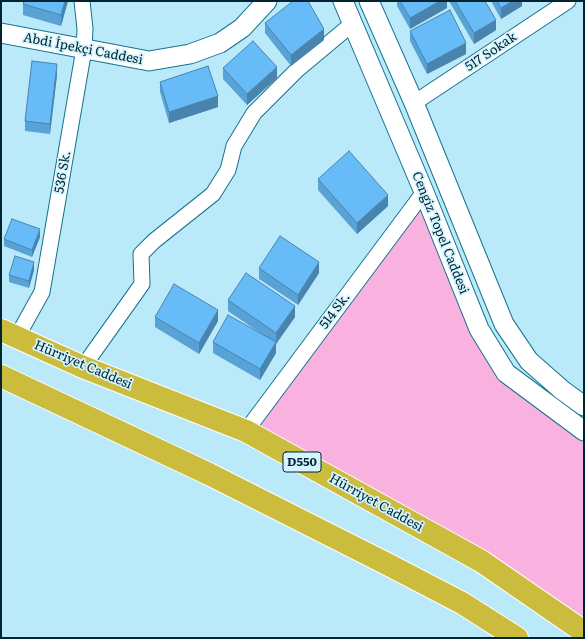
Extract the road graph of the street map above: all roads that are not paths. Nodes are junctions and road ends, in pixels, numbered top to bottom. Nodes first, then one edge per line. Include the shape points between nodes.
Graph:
1 (82, 1) edge
2 (267, 1) edge
3 (343, 1) edge
4 (369, 1) edge
5 (568, 1) edge
6 (352, 24) junction
7 (1, 33) edge
8 (84, 49) junction
9 (414, 103) junction
10 (424, 192) junction
11 (9, 333) edge
12 (83, 367) junction
13 (1, 376) edge
14 (584, 406) edge
15 (246, 431) junction
16 (584, 431) edge
17 (481, 561) junction
18 (584, 622) edge
19 (584, 632) edge
20 (517, 638) edge

1 - 8 street, 536 Sk.
2 - 8 street, Abdi İpekçi Caddesi via 242,28 220,43 190,54 149,61
3 - 6 street, Cengiz Topel Caddesi
4 - 9 street, Cengiz Topel Caddesi
5 - 9 street, 517 Sokak
6 - 10 street, Cengiz Topel Caddesi
6 - 12 street via 297,70 254,113 234,146 228,170 213,194 141,254 142,284
7 - 8 street, Abdi İpekçi Caddesi
8 - 11 street, 536 Sk. via 42,292
9 - 14 street, Cengiz Topel Caddesi via 504,324 529,361
10 - 15 street, 514 Sk.
10 - 16 street, Cengiz Topel Caddesi via 479,329 506,374
11 - 12 highway, Hürriyet Caddesi / D550
12 - 15 highway, Hürriyet Caddesi / D550
13 - 20 highway via 209,474 389,565 462,603
15 - 17 highway, Hürriyet Caddesi / D550
17 - 18 street
17 - 19 highway, Hürriyet Caddesi / D550

